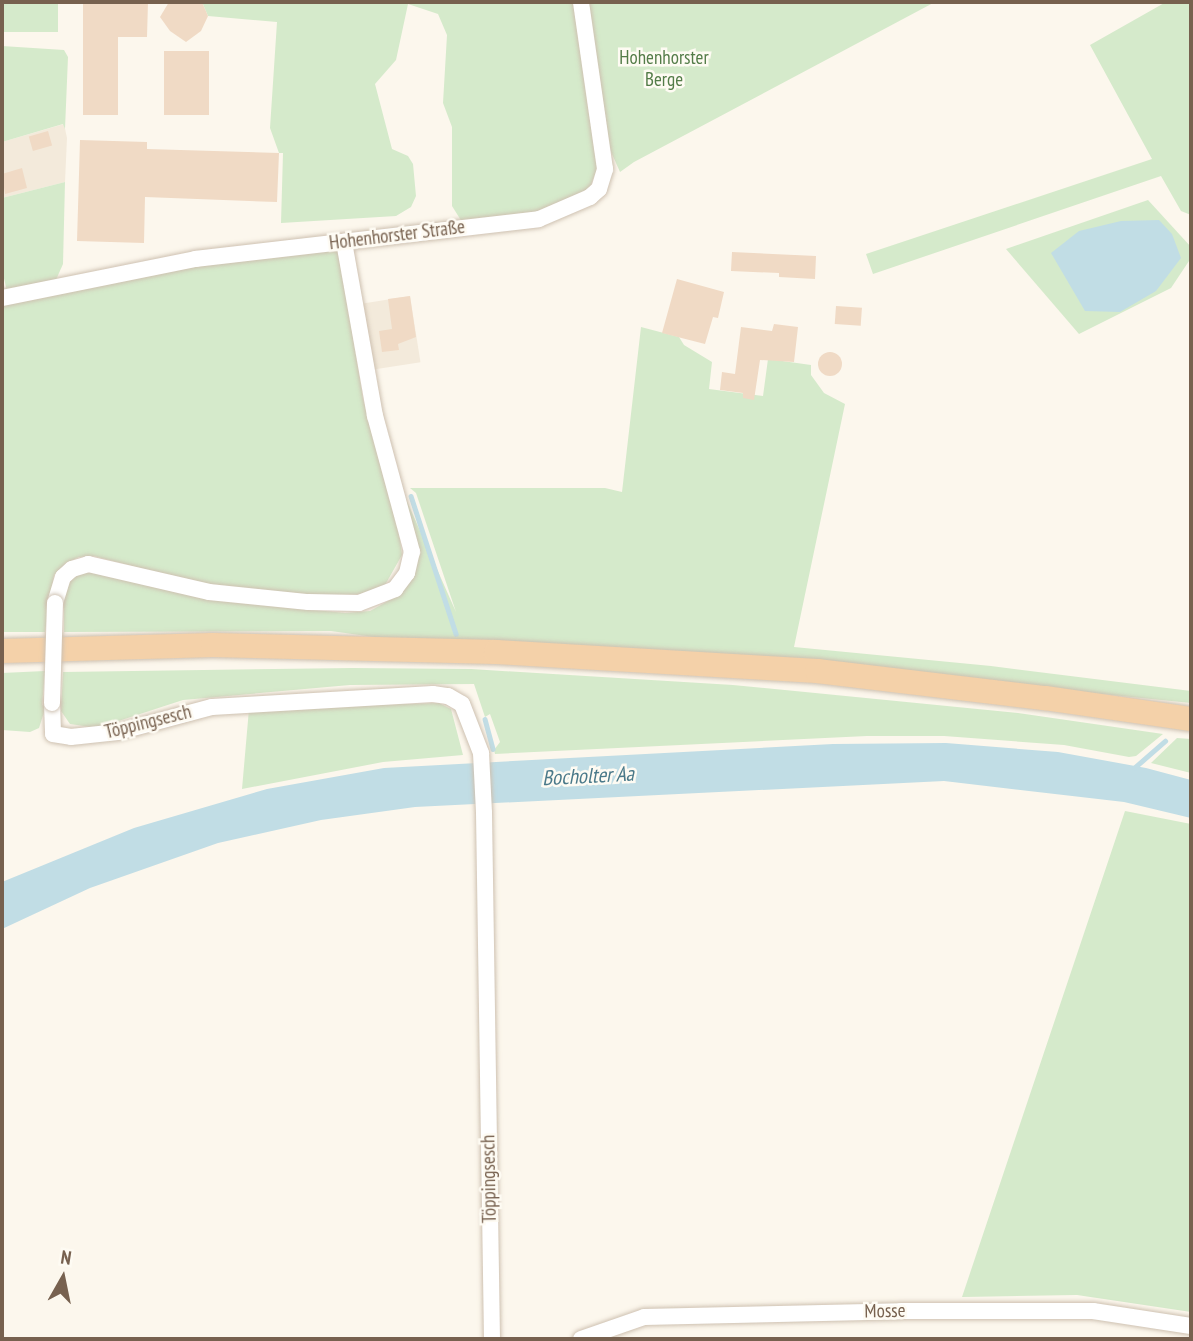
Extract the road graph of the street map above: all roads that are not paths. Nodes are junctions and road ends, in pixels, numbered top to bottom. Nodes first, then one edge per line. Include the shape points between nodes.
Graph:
1 (581, 2) edge
2 (344, 242) junction
3 (2, 298) edge
4 (2, 649) edge
5 (83, 659) junction
6 (2, 661) edge
7 (2, 667) edge
8 (1191, 719) edge
9 (1191, 730) edge
10 (1191, 1326) edge
11 (492, 1339) edge
12 (581, 1339) edge

1 - 2 street, Hohenhorster Straße via 606,169 598,189 539,219
2 - 3 street, Hohenhorster Straße via 195,259
2 - 11 street, Töppingsesch, bridge via 375,416 412,552 407,573 395,589 359,603 209,592 80,565 63,576 55,603 53,734 71,737 118,732 212,707 432,694 462,704 481,753 484,813
4 - 8 highway via 213,645 496,652 817,671
5 - 6 highway
5 - 7 highway
5 - 9 highway via 497,663 816,682
10 - 12 street, Mosse via 1093,1311 901,1311 644,1317

